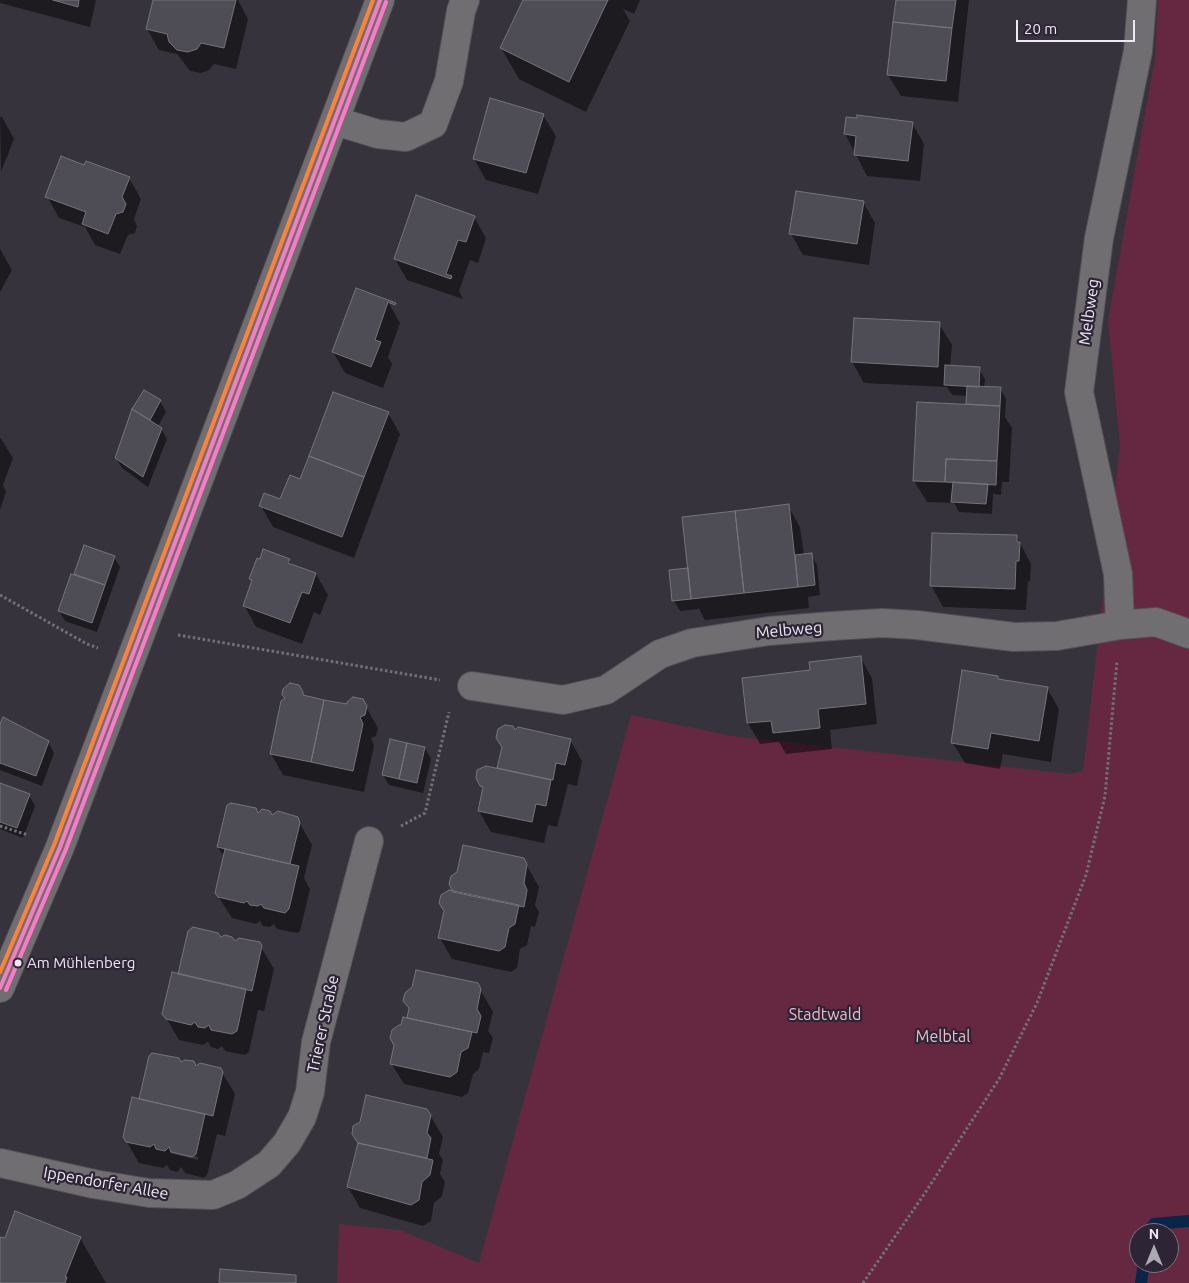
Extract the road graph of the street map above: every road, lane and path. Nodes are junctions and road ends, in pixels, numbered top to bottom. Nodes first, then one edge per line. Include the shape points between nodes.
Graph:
1 (380, 0) edge
2 (464, 0) edge
3 (1142, 0) edge
4 (335, 121) junction
5 (0, 595) edge
6 (1120, 625) junction
7 (142, 629) junction
8 (1189, 634) edge
9 (88, 644) dead end
10 (464, 684) junction
11 (0, 826) edge
12 (7, 828) dead end
13 (369, 841) joint
14 (0, 988) edge
15 (0, 1163) edge
16 (213, 1195) joint
17 (863, 1283) edge

1 - 4 street
2 - 4 street via 449,81 433,124 406,137 378,134
3 - 6 street, Melbweg via 1138,51 1099,238 1079,392 1118,574
4 - 7 street
5 - 9 path
6 - 8 street, Melbweg via 1156,622
6 - 10 street, Melbweg via 1056,636 1014,637 918,625 882,624 769,631 692,643 660,654 606,690 563,700
6 - 17 path via 1105,796 1086,875 1037,1003 999,1080
7 - 10 path
7 - 14 street via 60,847
10 - 13 path via 425,813
11 - 12 path
13 - 16 street, Trierer Straße via 316,1042 310,1092 302,1117 287,1143 269,1164 237,1185
15 - 16 street, Ippendorfer Allee via 140,1191

